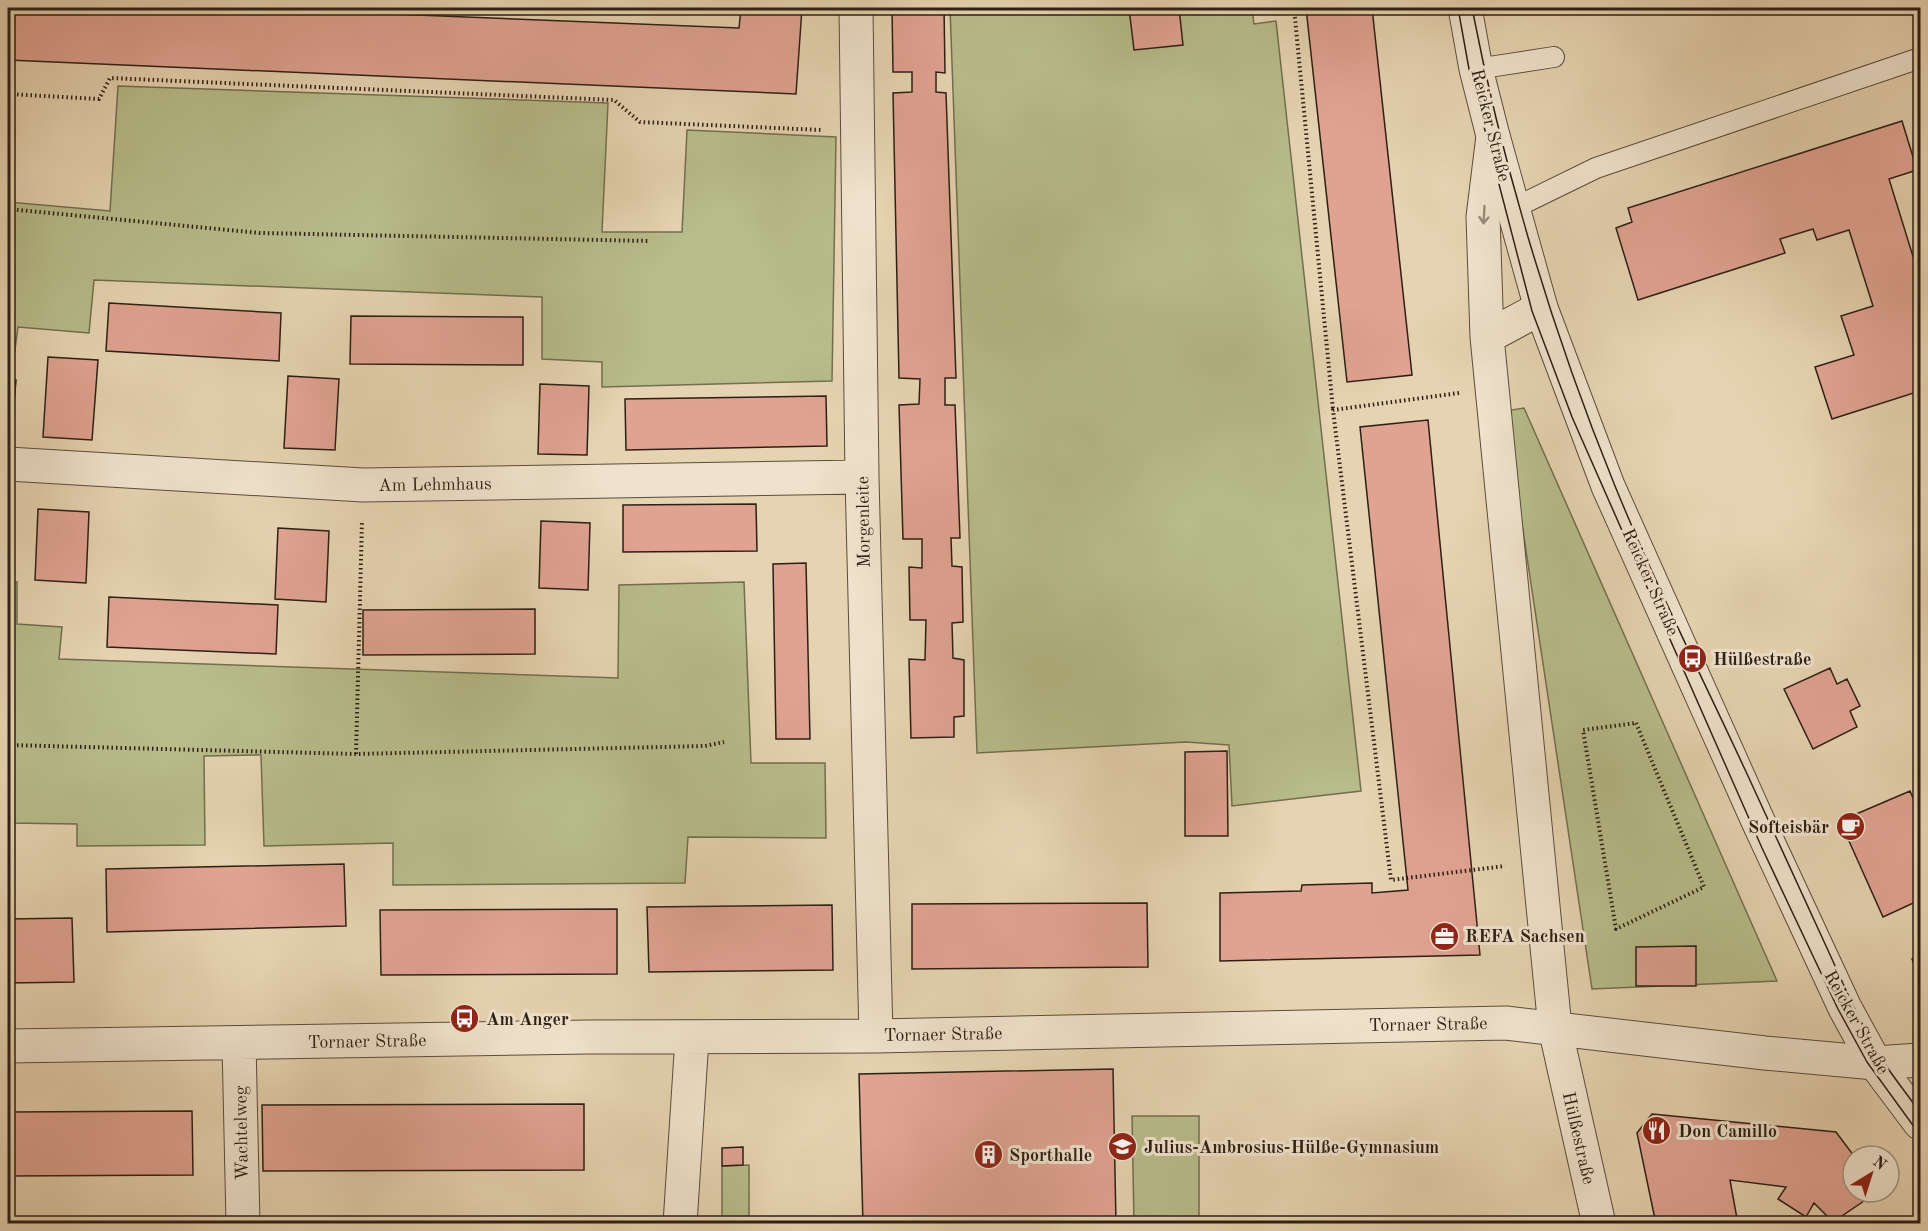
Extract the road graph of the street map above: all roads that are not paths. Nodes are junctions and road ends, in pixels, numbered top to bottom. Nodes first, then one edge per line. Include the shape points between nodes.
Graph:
1 (856, 8) edge
2 (1465, 8) edge
3 (1554, 57) dead end
4 (1920, 58) edge
5 (1476, 69) junction
6 (1492, 136) junction
7 (1512, 209) junction
8 (1541, 308) junction
9 (1487, 337) junction
10 (8, 464) edge
11 (862, 477) junction
12 (1555, 1028) junction
13 (876, 1036) junction
14 (692, 1038) junction
15 (239, 1042) junction
16 (8, 1046) edge
17 (1920, 1060) edge
18 (1875, 1063) junction
19 (1920, 1123) edge
20 (243, 1224) edge
21 (680, 1224) edge
22 (1599, 1224) edge

1 - 11 street, Morgenleite
2 - 5 street, Reicker Straße
3 - 5 lane
4 - 7 lane via 1596,168
5 - 6 street, Reicker Straße
6 - 7 street, Reicker Straße
6 -> 9 street, Hülßestraße via 1483,218
7 - 8 street, Reicker Straße
8 - 9 street
8 - 18 street, Reicker Straße via 1608,486 1758,822
9 - 12 street, Hülßestraße
10 - 11 street, Am Lehmhaus via 363,485
11 - 13 street, Morgenleite
12 - 13 street, Tornaer Straße via 1506,1023
12 - 18 street, Tornaer Straße
12 - 22 street, Hülßestraße
13 - 14 street, Tornaer Straße
14 - 15 street, Tornaer Straße
14 - 21 street
15 - 16 street, Tornaer Straße
15 - 20 street, Wachtelweg
17 - 18 street, Tornaer Straße
18 - 19 street, Reicker Straße

